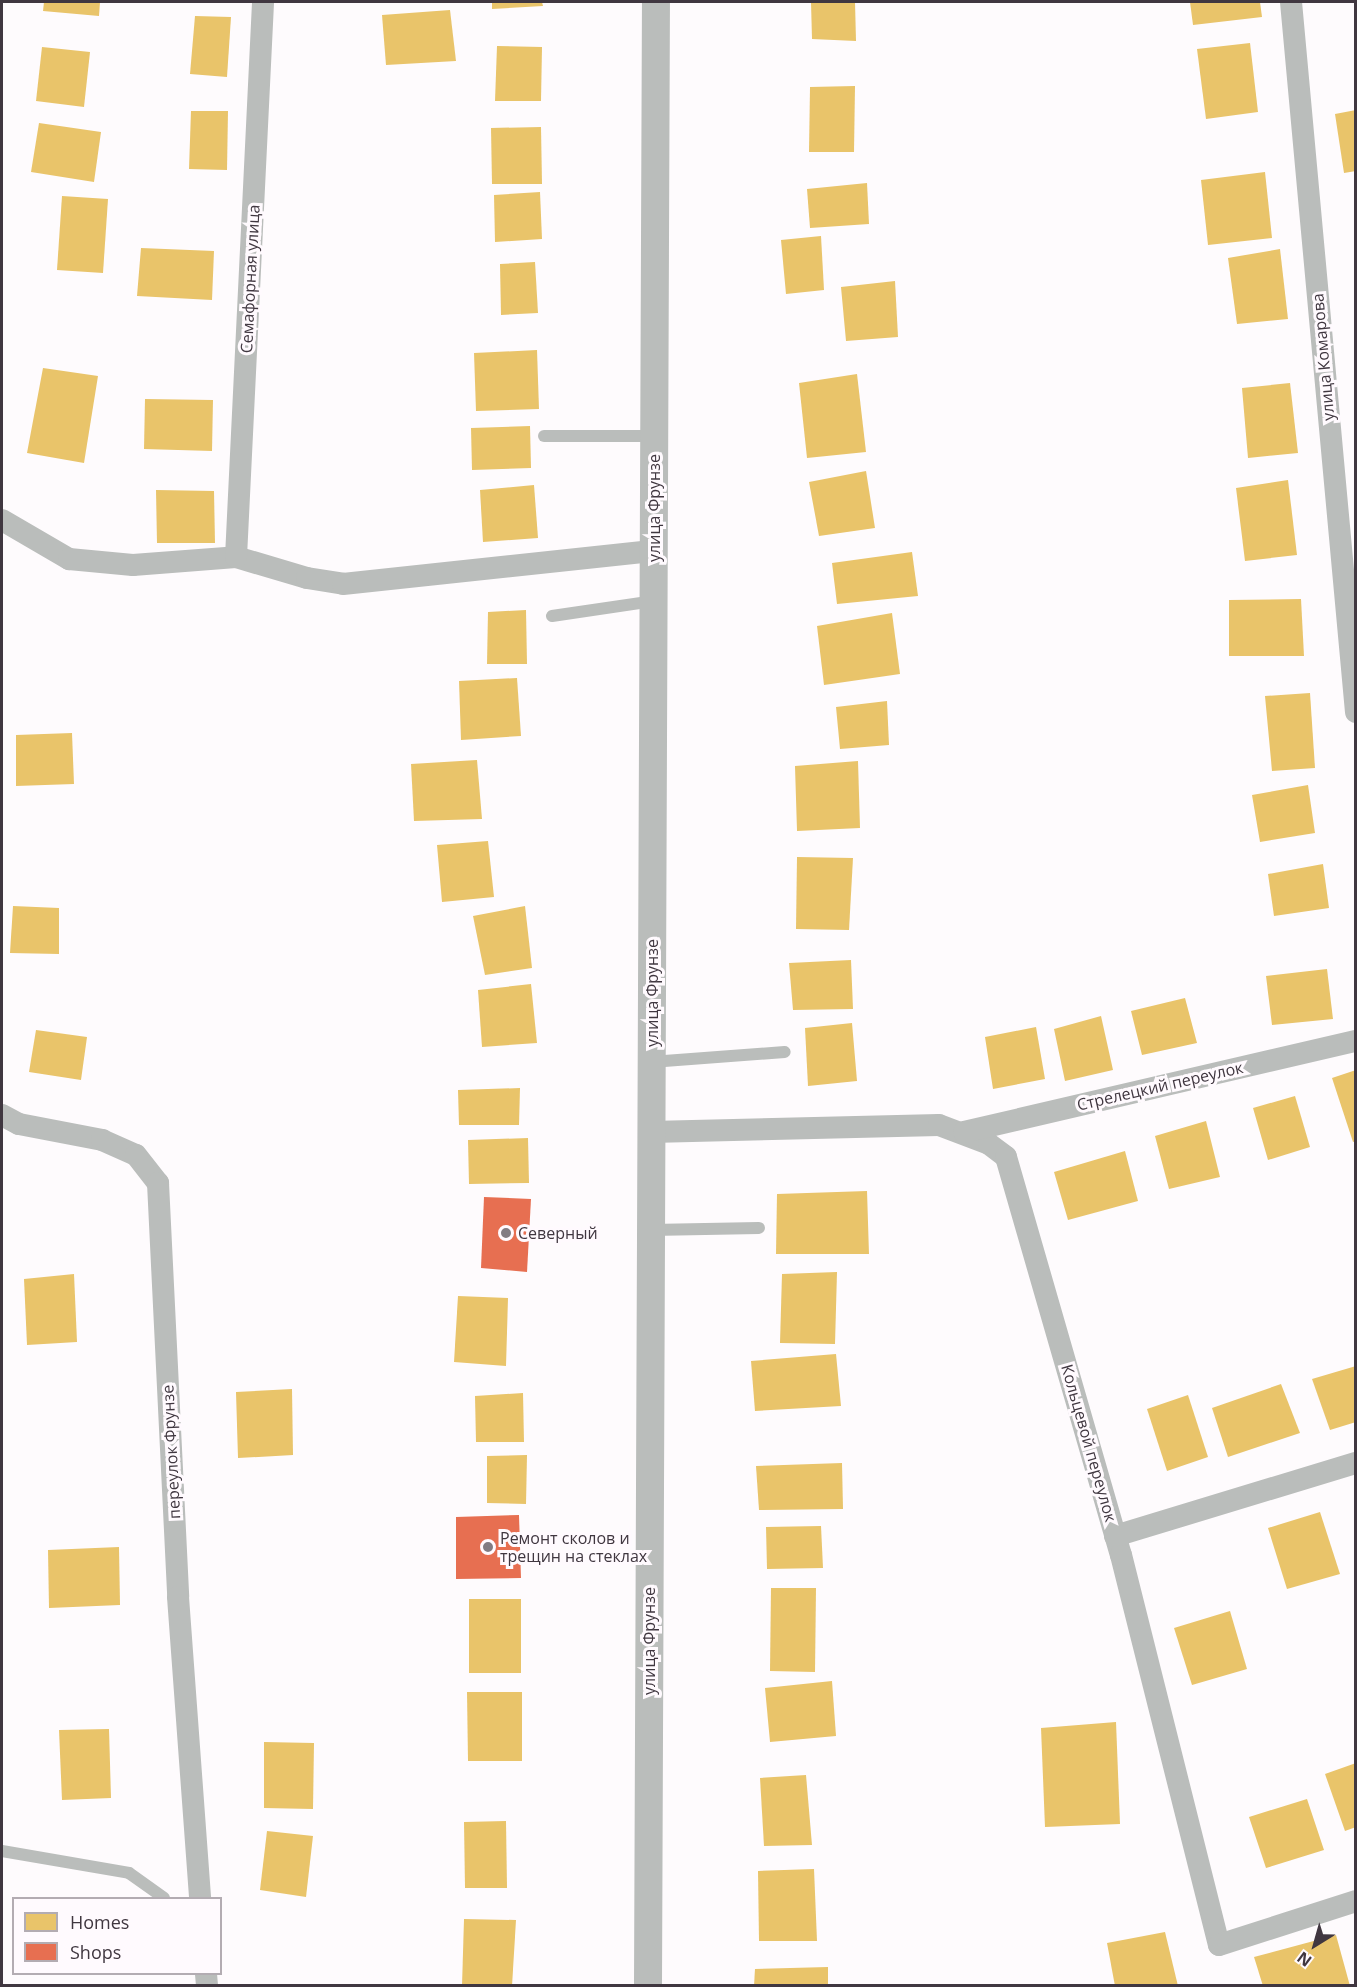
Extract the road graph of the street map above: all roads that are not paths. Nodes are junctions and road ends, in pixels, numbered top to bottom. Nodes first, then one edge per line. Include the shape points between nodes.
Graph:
1 (263, 2) edge
2 (656, 2) edge
3 (1291, 2) edge
4 (543, 436) dead end
5 (654, 436) junction
6 (2, 520) edge
7 (654, 551) junction
8 (236, 557) junction
9 (653, 601) junction
10 (552, 616) dead end
11 (1356, 712) edge
12 (1356, 1041) edge
13 (785, 1052) dead end
14 (651, 1062) junction
15 (2, 1114) edge
16 (651, 1131) junction
17 (964, 1132) junction
18 (759, 1228) dead end
19 (651, 1230) junction
20 (1356, 1462) edge
21 (1115, 1536) junction
22 (2, 1851) edge
23 (161, 1897) edge
24 (200, 1897) edge
25 (1356, 1901) edge
26 (648, 1986) edge

1 - 8 street, Семафорная улица
2 - 5 street, улица Фрунзе
3 - 11 street, улица Комарова
4 - 5 lane
5 - 7 street, улица Фрунзе
6 - 8 street via 69,559 133,566
7 - 8 street via 343,584
7 - 9 street, улица Фрунзе
9 - 10 lane
9 - 14 street, улица Фрунзе
12 - 17 street, Стрелецкий переулок
13 - 14 lane
14 - 16 street, улица Фрунзе
15 - 24 street, переулок Фрунзе via 19,1125 102,1140 136,1155 158,1183 178,1598
16 - 17 street, Кольцевой переулок via 939,1125
16 - 19 street, улица Фрунзе
17 - 21 street, Кольцевой переулок via 998,1149 1013,1174
18 - 19 lane
19 - 26 street, улица Фрунзе
20 - 21 street
21 - 25 street, Кольцевой переулок via 1219,1945
22 - 23 lane via 129,1873

